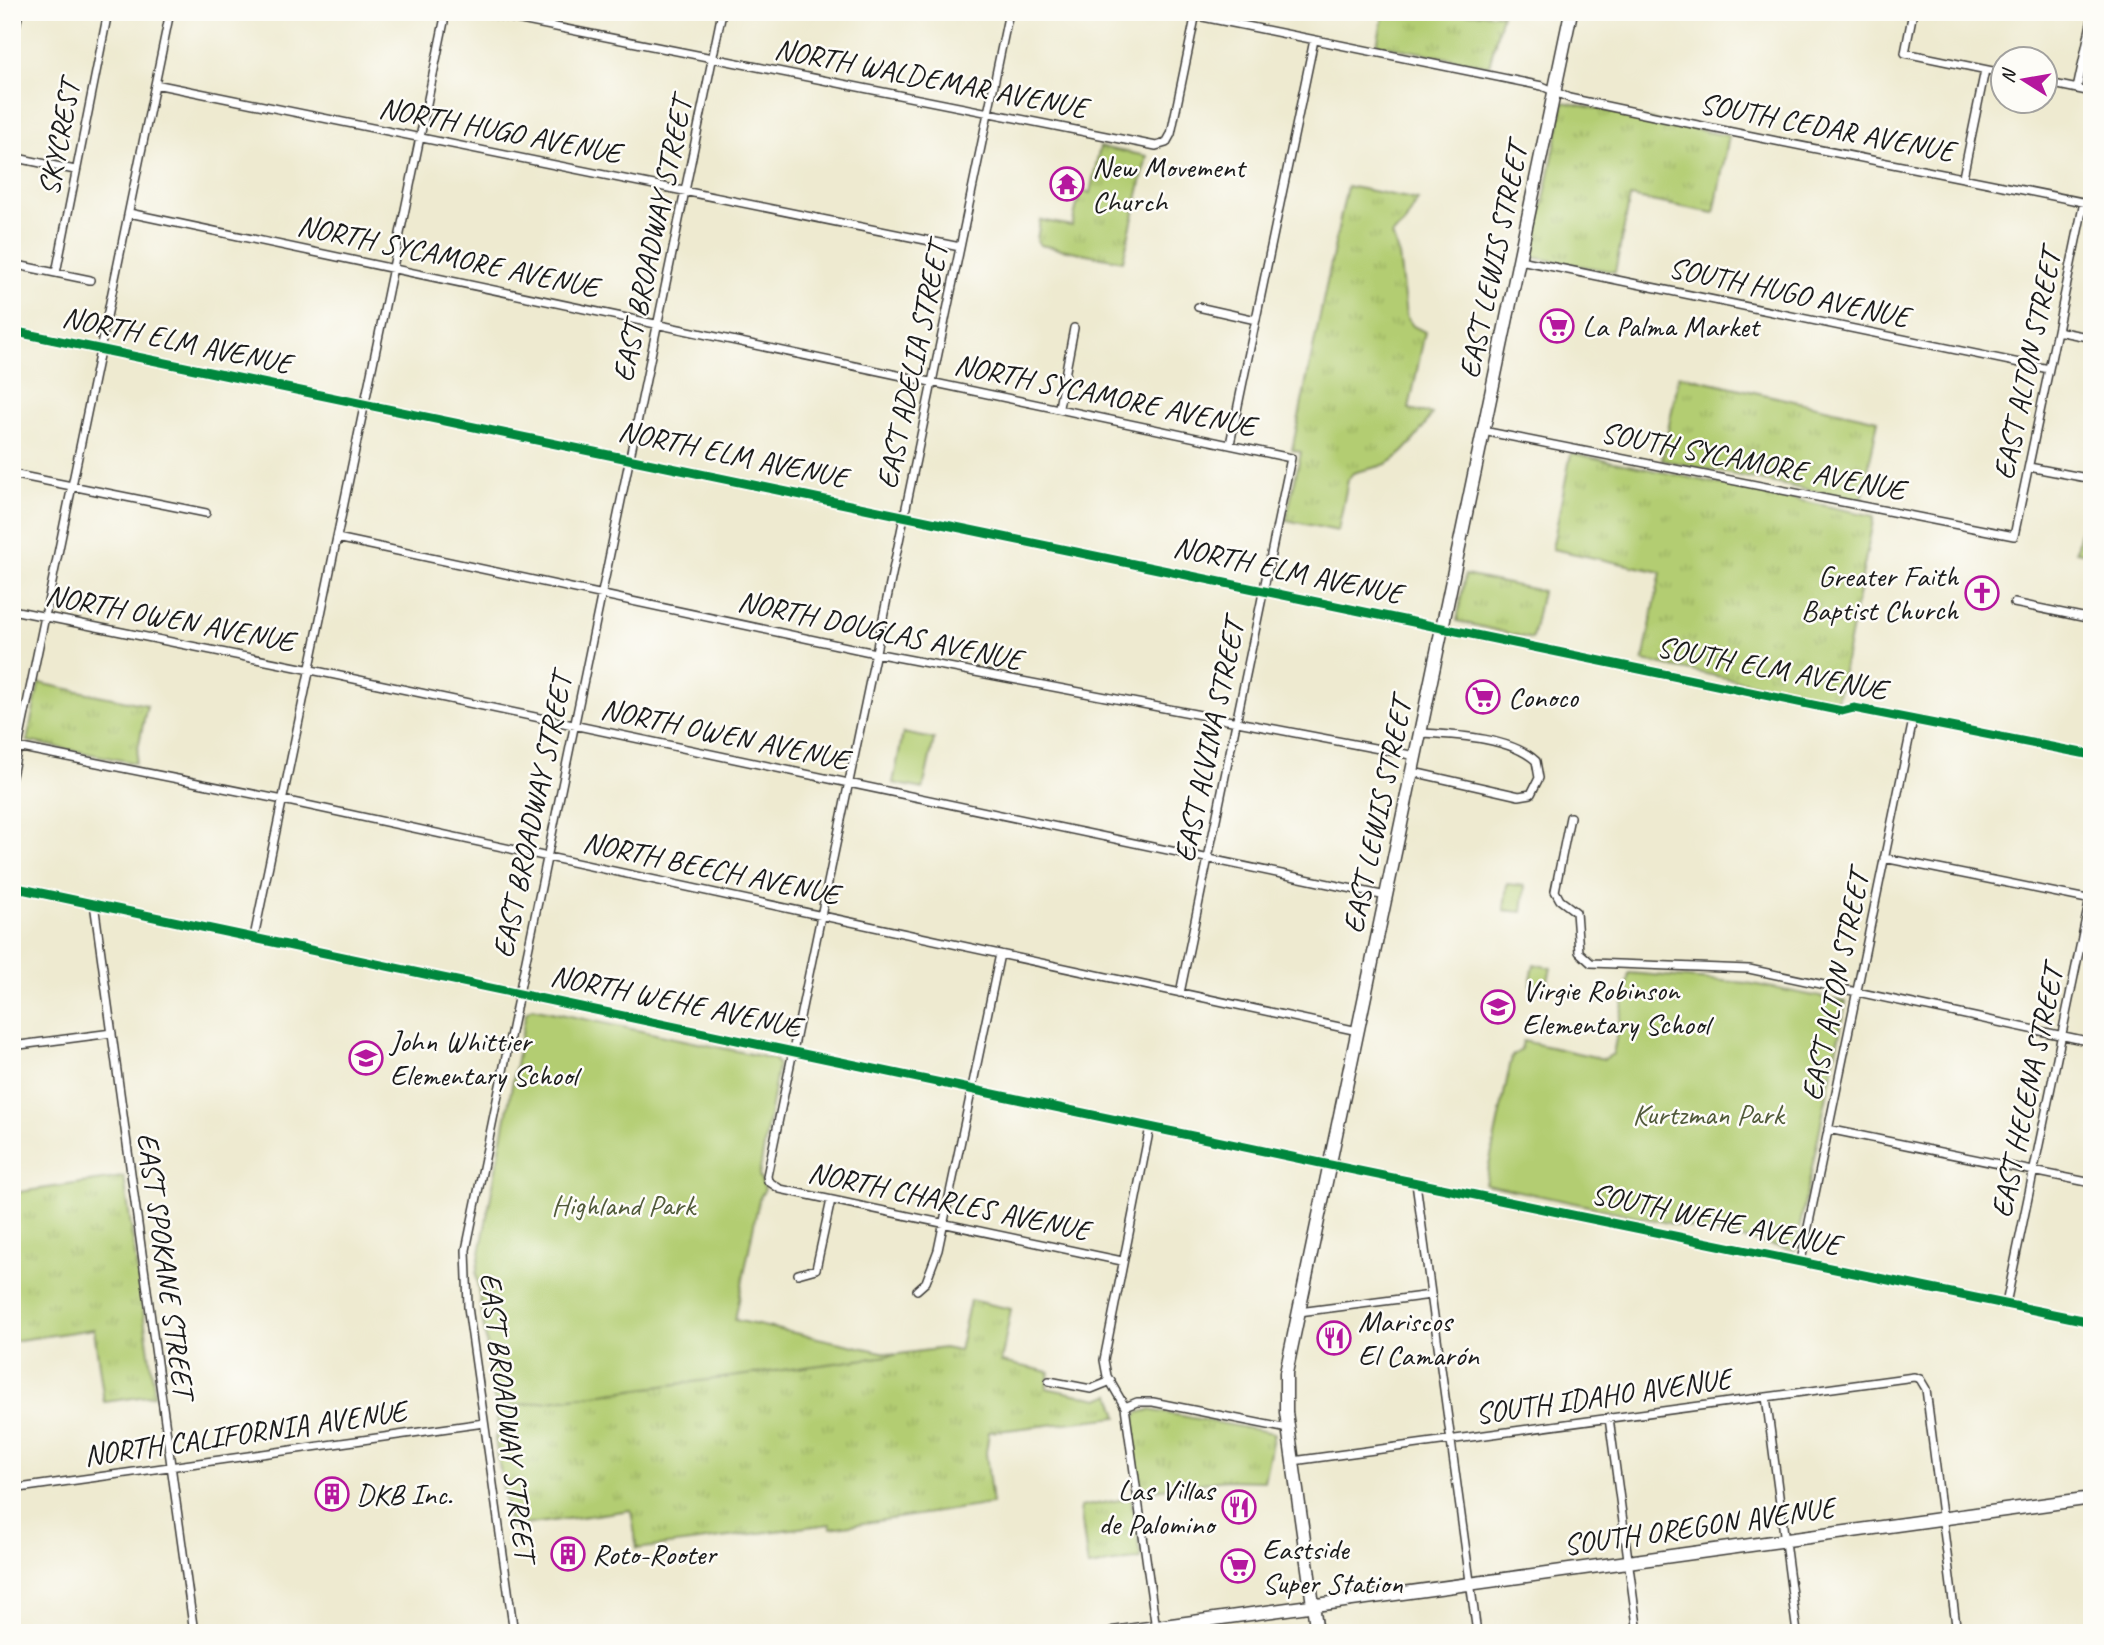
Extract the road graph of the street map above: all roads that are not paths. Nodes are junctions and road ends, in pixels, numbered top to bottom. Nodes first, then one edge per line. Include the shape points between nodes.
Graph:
1 (19, 12) edge
2 (108, 12) edge
3 (170, 12) edge
4 (446, 12) edge
5 (480, 12) edge
6 (722, 12) edge
7 (1009, 12) edge
8 (1178, 12) edge
9 (1571, 12) edge
10 (1913, 12) edge
11 (1196, 14) edge
12 (2092, 19) edge
13 (1314, 40) junction
14 (12, 46) edge
15 (713, 58) junction
16 (1985, 70) junction
17 (1988, 70) edge
18 (155, 85) junction
19 (2058, 85) edge
20 (2077, 89) junction
21 (1555, 92) junction
22 (2092, 92) edge
23 (988, 113) junction
24 (420, 137) junction
25 (12, 157) edge
26 (75, 170) junction
27 (1963, 177) junction
28 (685, 190) junction
29 (2088, 203) edge
30 (128, 213) junction
31 (960, 247) junction
32 (1520, 260) junction
33 (12, 264) edge
34 (393, 268) junction
35 (56, 272) junction
36 (90, 280) dead end
37 (1198, 307) dead end
38 (1256, 320) junction
39 (658, 324) junction
40 (1074, 328) dead end
41 (12, 331) edge
42 (2057, 331) junction
43 (2092, 338) edge
44 (100, 349) junction
45 (2049, 369) junction
46 (932, 381) junction
47 (365, 403) junction
48 (1059, 407) junction
49 (1483, 431) junction
50 (1230, 444) junction
51 (630, 458) junction
52 (1292, 458) joint
53 (2029, 467) junction
54 (12, 474) edge
55 (2092, 480) edge
56 (72, 486) junction
57 (206, 513) dead end
58 (904, 515) junction
59 (2014, 536) joint
60 (337, 538) junction
61 (1264, 590) junction
62 (601, 595) junction
63 (2014, 603) dead end
64 (12, 610) edge
65 (45, 617) junction
66 (2092, 620) edge
67 (1443, 627) junction
68 (875, 653) junction
69 (310, 669) junction
70 (1913, 720) junction
71 (1237, 722) junction
72 (574, 725) junction
73 (1421, 733) junction
74 (15, 747) edge
75 (2092, 755) edge
76 (1416, 756) junction
77 (1413, 772) junction
78 (12, 776) edge
79 (849, 783) junction
80 (283, 800) junction
81 (1570, 817) dead end
82 (547, 856) junction
83 (1884, 858) junction
84 (1208, 859) junction
85 (12, 887) edge
86 (2092, 889) edge
87 (1387, 896) junction
88 (2091, 900) edge
89 (93, 903) junction
90 (821, 916) junction
91 (254, 937) junction
92 (1000, 954) junction
93 (519, 993) junction
94 (1180, 993) junction
95 (1856, 994) junction
96 (1358, 1031) junction
97 (112, 1033) junction
98 (2062, 1036) junction
99 (2092, 1042) edge
100 (12, 1046) edge
101 (793, 1051) junction
102 (972, 1089) junction
103 (1150, 1127) junction
104 (1828, 1129) junction
105 (1330, 1165) junction
106 (2033, 1171) junction
107 (768, 1181) joint
108 (1416, 1183) junction
109 (2092, 1183) edge
110 (831, 1200) junction
111 (944, 1225) junction
112 (1122, 1261) junction
113 (1801, 1261) junction
114 (798, 1274) dead end
115 (917, 1290) dead end
116 (1431, 1294) junction
117 (2006, 1304) junction
118 (1299, 1312) junction
119 (2092, 1322) edge
120 (1049, 1381) dead end
121 (1111, 1381) junction
122 (1766, 1396) junction
123 (1125, 1407) junction
124 (1609, 1418) junction
125 (484, 1423) junction
126 (1288, 1429) junction
127 (1451, 1439) junction
128 (1293, 1461) junction
129 (171, 1466) junction
130 (12, 1489) edge
131 (2092, 1498) edge
132 (1943, 1519) junction
133 (1785, 1541) junction
134 (1629, 1561) junction
135 (1470, 1584) junction
136 (1314, 1605) junction
137 (1156, 1630) edge
138 (194, 1633) edge
139 (514, 1633) edge
140 (1114, 1633) edge
141 (1317, 1633) edge
142 (1477, 1633) edge
143 (1638, 1633) edge
144 (1797, 1633) edge
145 (1957, 1633) edge

1 - 14 street
2 - 26 street, SKYCREST
3 - 18 street
4 - 24 street
5 - 15 street, NORTH WALDEMAR AVENUE
6 - 15 street, EAST BROADWAY STREET
7 - 23 street, EAST ADELIA STREET
8 - 11 street, SOUTH CEDAR AVENUE
9 - 21 main road, EAST LEWIS STREET
10 - 16 street via 1905,53
11 - 13 street, SOUTH CEDAR AVENUE
11 - 23 street, NORTH WALDEMAR AVENUE via 1166,143 1156,146
12 - 20 street
13 - 21 street, SOUTH CEDAR AVENUE
13 - 38 street
15 - 23 street, NORTH WALDEMAR AVENUE
15 - 28 street, EAST BROADWAY STREET
16 - 17 street
16 - 27 street
18 - 24 street, NORTH HUGO AVENUE
18 - 30 street
19 - 20 street
20 - 22 street
21 - 27 street, SOUTH CEDAR AVENUE via 1768,140
21 - 32 main road, EAST LEWIS STREET
23 - 31 street, EAST ADELIA STREET
24 - 28 street, NORTH HUGO AVENUE
24 - 34 street
25 - 26 street
26 - 35 street, SKYCREST
27 - 29 street, SOUTH CEDAR AVENUE
28 - 31 street, NORTH HUGO AVENUE
28 - 39 street, EAST BROADWAY STREET
29 - 42 street, EAST ALTON STREET
30 - 34 street, NORTH SYCAMORE AVENUE
30 - 44 street
31 - 46 street, EAST ADELIA STREET
32 - 45 street, SOUTH HUGO AVENUE
32 - 49 main road, EAST LEWIS STREET
33 - 35 street
34 - 39 street, NORTH SYCAMORE AVENUE
34 - 47 street
35 - 36 street
37 - 38 street
38 - 50 street
39 - 46 street, NORTH SYCAMORE AVENUE
39 - 51 street, EAST BROADWAY STREET
40 - 48 street
41 - 44 street, NORTH ELM AVENUE
42 - 43 street
42 - 45 street, EAST ALTON STREET
44 - 47 street, NORTH ELM AVENUE
44 - 56 street
45 - 53 street, EAST ALTON STREET
46 - 48 street, NORTH SYCAMORE AVENUE
46 - 58 street, EAST ADELIA STREET
47 - 51 street, NORTH ELM AVENUE
47 - 60 street
48 - 50 street, NORTH SYCAMORE AVENUE
49 - 59 street, SOUTH SYCAMORE AVENUE
49 - 67 main road, EAST LEWIS STREET
50 - 52 street, NORTH SYCAMORE AVENUE
51 - 58 street, NORTH ELM AVENUE
51 - 62 street, EAST BROADWAY STREET
52 - 61 street, EAST ALVINA STREET
53 - 55 street
53 - 59 street, EAST ALTON STREET
54 - 56 street
56 - 57 street
56 - 65 street
58 - 61 street, NORTH ELM AVENUE
58 - 68 street, EAST ADELIA STREET
60 - 62 street, NORTH DOUGLAS AVENUE
60 - 69 street
61 - 67 street, NORTH ELM AVENUE
61 - 71 street, EAST ALVINA STREET
62 - 68 street, NORTH DOUGLAS AVENUE
62 - 72 street, EAST BROADWAY STREET
63 - 66 street
64 - 65 street, NORTH OWEN AVENUE
65 - 69 street, NORTH OWEN AVENUE
65 - 74 street
67 - 70 street, SOUTH ELM AVENUE via 1842,711 1854,708
67 - 73 main road, EAST LEWIS STREET
68 - 71 street, NORTH DOUGLAS AVENUE
68 - 79 street, EAST ADELIA STREET
69 - 72 street, NORTH OWEN AVENUE
69 - 80 street
70 - 75 street, SOUTH ELM AVENUE
70 - 83 street, EAST ALTON STREET
71 - 76 street, NORTH DOUGLAS AVENUE
71 - 84 street, EAST ALVINA STREET
72 - 79 street, NORTH OWEN AVENUE
72 - 82 street, EAST BROADWAY STREET
73 - 76 main road, EAST LEWIS STREET
73 - 77 street via 1475,737 1524,752 1536,761 1539,778 1531,794 1519,796
74 - 78 street
74 - 80 street, NORTH BEECH AVENUE
76 - 77 main road, EAST LEWIS STREET
77 - 87 main road, EAST LEWIS STREET
79 - 84 street, NORTH OWEN AVENUE
79 - 90 street, EAST ADELIA STREET
80 - 82 street, NORTH BEECH AVENUE
80 - 91 street
81 - 95 street via 1555,891 1576,912 1576,942 1583,958 1599,964 1749,970
82 - 90 street, NORTH BEECH AVENUE
82 - 93 street, EAST BROADWAY STREET
83 - 88 street
83 - 95 street, EAST ALTON STREET
84 - 87 street, NORTH OWEN AVENUE
84 - 94 street, EAST ALVINA STREET
85 - 89 street, NORTH WEHE AVENUE
86 - 88 street, EAST HELENA STREET
87 - 96 main road, EAST LEWIS STREET
88 - 98 street, EAST HELENA STREET
89 - 91 street, NORTH WEHE AVENUE
89 - 97 street, EAST SPOKANE STREET
90 - 92 street, NORTH BEECH AVENUE
90 - 101 street, EAST ADELIA STREET
91 - 93 street, NORTH WEHE AVENUE
92 - 94 street, NORTH BEECH AVENUE
92 - 102 street
93 - 101 street, NORTH WEHE AVENUE
93 - 125 street, EAST BROADWAY STREET via 466,1250 465,1286
94 - 96 street, NORTH BEECH AVENUE
95 - 98 street
95 - 104 street, EAST ALTON STREET
96 - 105 main road, EAST LEWIS STREET
97 - 100 street
97 - 129 street, EAST SPOKANE STREET
98 - 99 street
98 - 106 street, EAST HELENA STREET
101 - 102 street, NORTH WEHE AVENUE
101 - 107 street, EAST ADELIA STREET
102 - 103 street, NORTH WEHE AVENUE
102 - 111 street
103 - 105 street, NORTH WEHE AVENUE
103 - 112 street
104 - 106 street
104 - 113 street, EAST ALTON STREET
105 - 108 street, SOUTH WEHE AVENUE
105 - 118 main road, EAST LEWIS STREET
106 - 109 street
106 - 117 street, EAST HELENA STREET
107 - 110 street, NORTH CHARLES AVENUE via 780,1189
108 - 113 street, SOUTH WEHE AVENUE
108 - 116 street
110 - 111 street, NORTH CHARLES AVENUE
110 - 114 street via 816,1269
111 - 112 street, NORTH CHARLES AVENUE
111 - 115 street via 933,1268
112 - 121 street via 1104,1350
113 - 117 street, SOUTH WEHE AVENUE
116 - 118 street
116 - 127 street
117 - 119 street, SOUTH WEHE AVENUE
118 - 126 main road, EAST LEWIS STREET via 1285,1384
120 - 121 street via 1091,1389
121 - 123 street
122 - 124 street, SOUTH IDAHO AVENUE
122 - 132 street, SOUTH IDAHO AVENUE via 1920,1379 1926,1389
122 - 133 street
123 - 126 street via 1153,1402
123 - 137 street
124 - 127 street, SOUTH IDAHO AVENUE
124 - 134 street
125 - 129 street, NORTH CALIFORNIA AVENUE
125 - 139 street, EAST BROADWAY STREET
126 - 128 main road, EAST LEWIS STREET
127 - 128 street, SOUTH IDAHO AVENUE
127 - 135 street
128 - 136 main road, EAST LEWIS STREET
129 - 130 street, NORTH CALIFORNIA AVENUE
129 - 138 street, EAST SPOKANE STREET
131 - 132 main road, SOUTH OREGON AVENUE
132 - 133 main road, SOUTH OREGON AVENUE
132 - 145 street
133 - 134 main road, SOUTH OREGON AVENUE
133 - 144 street
134 - 135 main road, SOUTH OREGON AVENUE
134 - 143 street
135 - 136 main road, SOUTH OREGON AVENUE
135 - 142 street
136 - 137 main road, SOUTH OREGON AVENUE
136 - 141 main road, EAST LEWIS STREET
137 - 140 main road, SOUTH OREGON AVENUE

